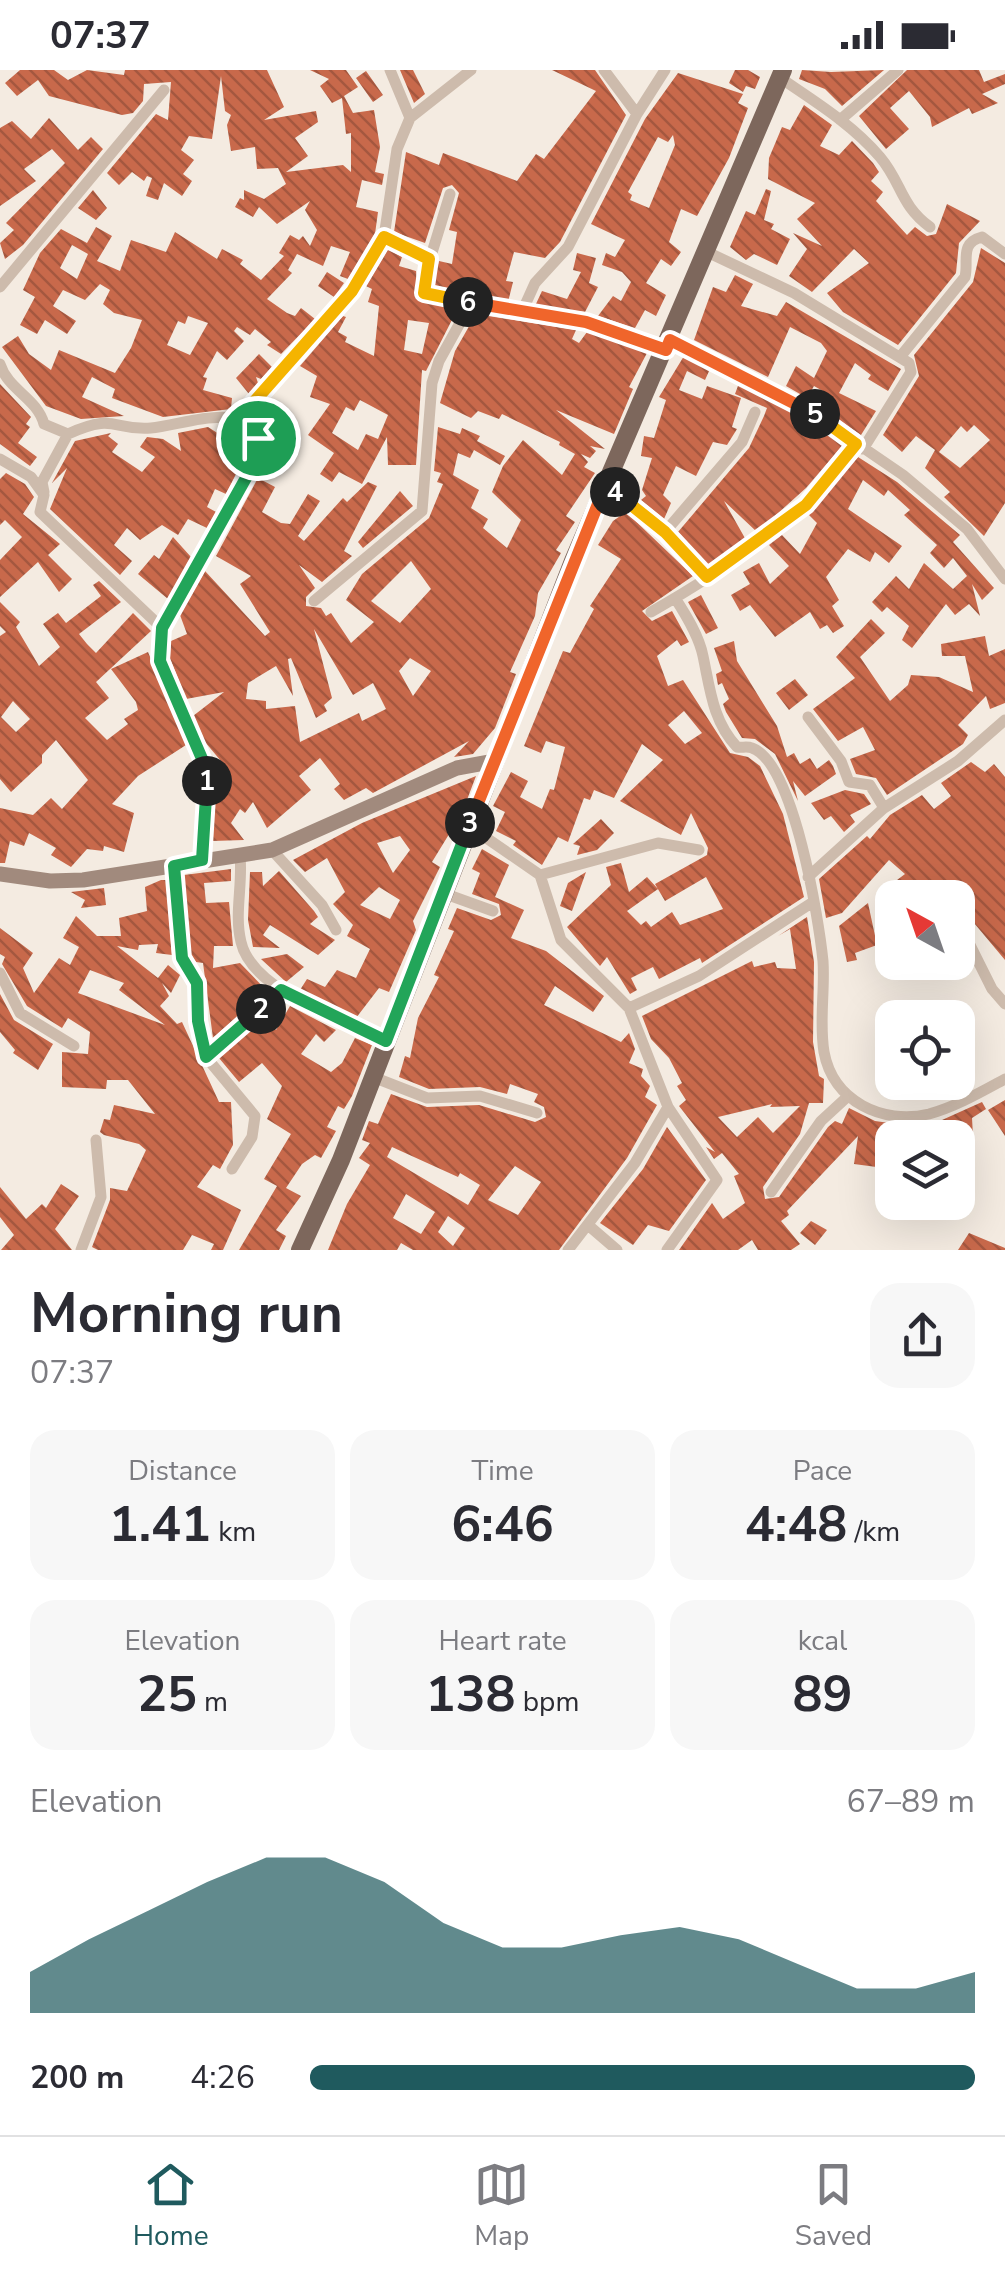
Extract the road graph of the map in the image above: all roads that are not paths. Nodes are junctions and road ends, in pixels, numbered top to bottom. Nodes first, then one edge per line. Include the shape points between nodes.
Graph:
1 (390, 70) edge
2 (471, 70) edge
3 (604, 70) edge
4 (665, 70) edge
5 (898, 70) edge
6 (781, 74) edge
7 (164, 90) dead end
8 (637, 114) junction
9 (410, 118) junction
10 (840, 120) junction
11 (450, 194) dead end
12 (930, 227) dead end
13 (384, 237) junction
14 (706, 252) junction
15 (1005, 254) edge
16 (429, 259) junction
17 (0, 287) edge
18 (471, 303) junction
19 (521, 314) junction
20 (668, 344) junction
21 (900, 356) junction
22 (0, 364) edge
23 (755, 412) dead end
24 (238, 420) junction
25 (68, 434) junction
26 (859, 447) junction
27 (0, 459) edge
28 (606, 484) junction
29 (44, 494) junction
30 (665, 532) junction
31 (707, 577) junction
32 (1005, 579) edge
33 (675, 598) junction
34 (314, 601) dead end
35 (652, 612) dead end
36 (162, 628) junction
37 (808, 716) dead end
38 (1005, 720) edge
39 (495, 762) junction
40 (884, 808) junction
41 (469, 826) junction
42 (272, 850) junction
43 (700, 850) dead end
44 (240, 856) junction
45 (202, 860) junction
46 (174, 866) junction
47 (0, 874) edge
48 (540, 875) junction
49 (808, 877) junction
50 (442, 893) junction
51 (813, 902) junction
52 (493, 911) dead end
53 (336, 930) dead end
54 (975, 956) edge
55 (0, 973) edge
56 (281, 990) junction
57 (1005, 1004) edge
58 (629, 1008) junction
59 (386, 1041) junction
60 (74, 1046) dead end
61 (206, 1057) junction
62 (373, 1078) junction
63 (1005, 1078) edge
64 (846, 1098) junction
65 (668, 1106) junction
66 (538, 1113) dead end
67 (96, 1140) dead end
68 (232, 1169) dead end
69 (771, 1192) dead end
70 (588, 1225) junction
71 (81, 1250) edge
72 (300, 1250) edge
73 (568, 1250) edge
74 (617, 1250) edge
75 (667, 1250) edge

1 - 9 street
2 - 9 street
3 - 8 street
4 - 8 street
5 - 10 street
6 - 10 street
6 - 14 main road
7 - 17 street
8 - 19 street via 568,248 535,283
9 - 13 street via 398,149
10 - 12 street via 881,158 906,207
11 - 16 street
13 - 16 street
13 - 24 street via 352,291
14 - 20 main road
14 - 21 street via 794,293
15 - 21 street via 982,237 970,243 965,276
16 - 18 street via 424,293
18 - 19 street
18 - 34 street via 432,383 422,510
19 - 20 street via 586,322
20 - 26 street via 792,399
20 - 28 main road
21 - 26 street via 911,372
22 - 25 street via 40,408 44,424
23 - 30 street via 742,442
24 - 25 street via 149,429 108,420
24 - 36 street via 256,433 258,450
25 - 29 street via 42,482
26 - 31 street via 797,512
26 - 32 street via 937,499
27 - 29 street
28 - 30 street
28 - 39 main road
29 - 36 street via 40,512 62,538
30 - 31 street
31 - 33 street
33 - 35 street
33 - 49 street via 698,640 728,736 762,756 788,799
36 - 45 street via 160,661 206,768
37 - 40 street via 849,782 870,785
38 - 40 street via 958,761
39 - 41 main road
39 - 42 main road via 457,768
40 - 49 street
41 - 48 street
41 - 50 main road
42 - 44 main road
42 - 53 street
43 - 48 street via 658,843
44 - 45 main road
44 - 56 street via 240,940 252,964
45 - 46 main road
46 - 47 main road via 84,880
46 - 61 street via 182,958 197,983
48 - 58 street via 560,940
49 - 51 street
50 - 52 street
50 - 59 main road
51 - 58 street via 699,976
51 - 64 street via 824,1053
54 - 57 street
55 - 60 street via 20,1014
56 - 59 street
56 - 61 street
58 - 65 street
59 - 62 main road
61 - 68 street via 255,1116 252,1136
62 - 66 street via 428,1098 480,1096
62 - 72 main road
63 - 64 street via 955,1104 915,1115 882,1114
64 - 69 street via 822,1120
65 - 70 street
65 - 75 street via 717,1180
67 - 71 street via 101,1197
70 - 73 street
70 - 74 street

